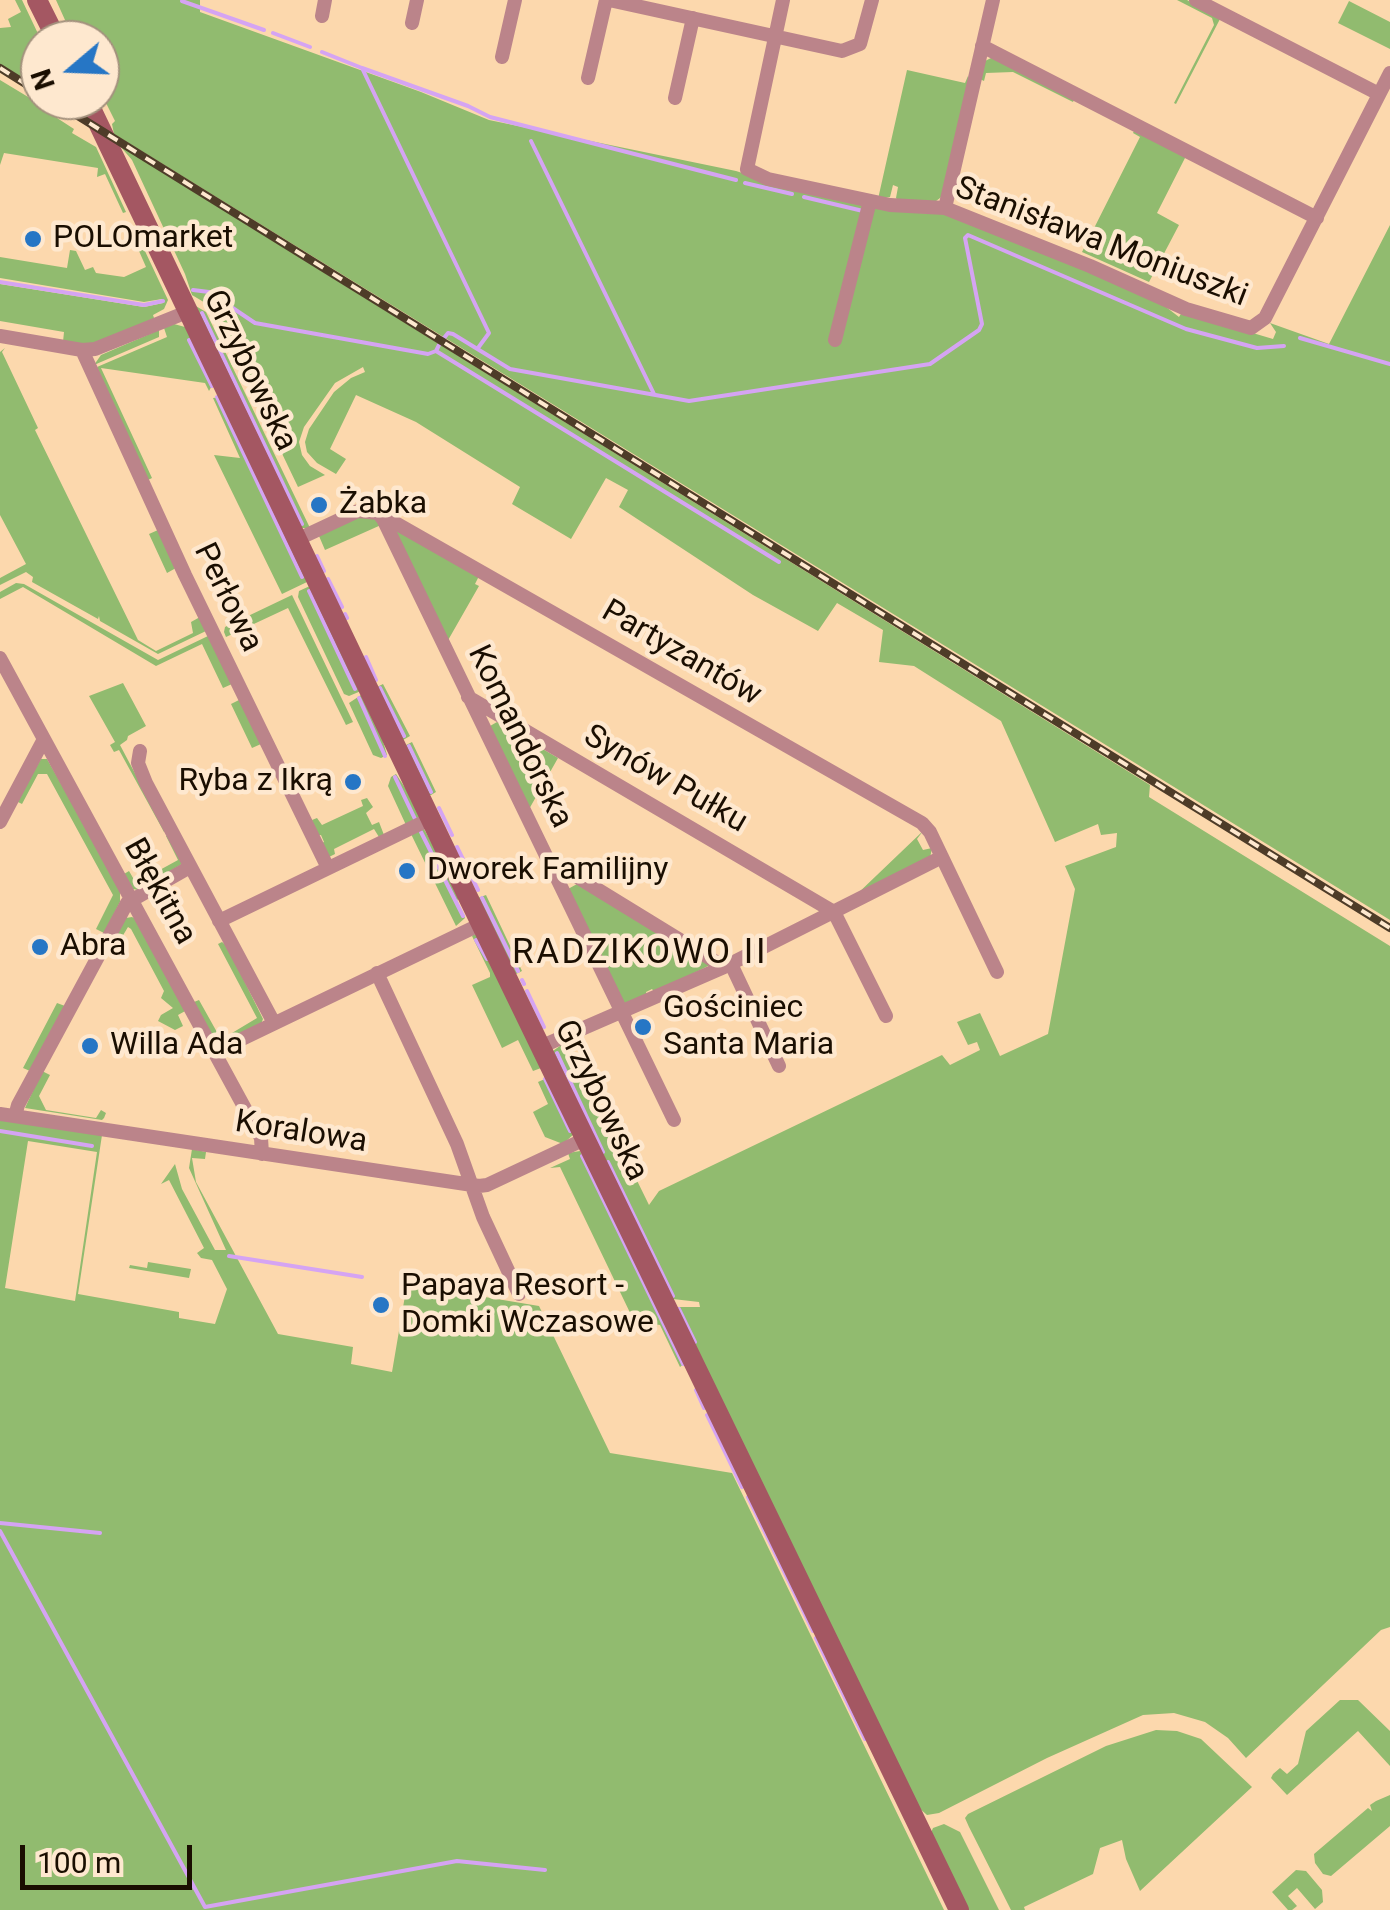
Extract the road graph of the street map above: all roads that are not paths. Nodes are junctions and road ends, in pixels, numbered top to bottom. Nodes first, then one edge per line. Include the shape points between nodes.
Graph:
1 (417, 0) edge
2 (515, 0) edge
3 (608, 0) edge
4 (783, 0) edge
5 (872, 0) edge
6 (993, 0) edge
7 (1196, 0) edge
8 (693, 18) junction
9 (412, 23) dead end
10 (776, 36) junction
11 (982, 46) junction
12 (502, 58) dead end
13 (1390, 73) edge
14 (588, 78) dead end
15 (1379, 94) junction
16 (674, 98) dead end
17 (96, 120) edge
18 (870, 201) junction
19 (945, 208) junction
20 (1317, 218) junction
21 (187, 312) junction
22 (0, 336) edge
23 (834, 340) dead end
24 (82, 350) junction
25 (378, 513) junction
26 (296, 540) junction
27 (0, 658) edge
28 (468, 697) junction
29 (44, 739) junction
30 (140, 751) dead end
31 (430, 818) junction
32 (0, 822) edge
33 (942, 858) junction
34 (547, 859) junction
35 (328, 866) junction
36 (190, 867) junction
37 (132, 899) junction
38 (834, 912) junction
39 (219, 921) junction
40 (481, 924) junction
41 (727, 966) junction
42 (997, 972) dead end
43 (378, 973) junction
44 (620, 1012) junction
45 (886, 1016) dead end
46 (274, 1024) junction
47 (540, 1047) junction
48 (215, 1052) junction
49 (779, 1066) dead end
50 (8, 1115) edge
51 (674, 1120) dead end
52 (585, 1139) junction
53 (262, 1154) junction
54 (472, 1185) junction
55 (518, 1294) dead end
56 (959, 1910) edge

1 - 9 street
2 - 12 street
3 - 8 street
3 - 14 street
4 - 10 street
5 - 10 street via 864,36 852,50
6 - 11 street
7 - 15 street
8 - 10 street
8 - 16 street
10 - 18 street, Stanisława Moniuszki via 747,169
11 - 19 street
11 - 20 street
13 - 15 street
15 - 20 street
17 - 21 street, Grzybowska
18 - 19 street, Stanisława Moniuszki
18 - 23 street
19 - 20 street, Stanisława Moniuszki via 1186,310 1251,328 1260,325
21 - 24 street via 105,347
21 - 26 street, Grzybowska
22 - 24 street
24 - 35 street, Perłowa
25 - 26 street via 358,511
25 - 28 street, Komandorska
25 - 33 street, Partyzantów via 922,823
26 - 31 street, Grzybowska
27 - 29 street, Błękitna
28 - 34 street, Komandorska
28 - 38 street, Synów Pułku
29 - 32 street
29 - 37 street, Błękitna
30 - 36 street via 146,783
31 - 35 street
31 - 40 street, Grzybowska
33 - 38 street
33 - 42 street, Partyzantów
34 - 41 street
34 - 44 street, Komandorska
35 - 39 street
36 - 37 street
36 - 39 street
37 - 48 street, Błękitna
37 - 50 street
38 - 41 street
38 - 45 street
39 - 46 street
40 - 43 street
40 - 47 street, Grzybowska
41 - 44 street
41 - 49 street
43 - 46 street
43 - 54 street
44 - 47 street
44 - 51 street, Komandorska
46 - 48 street
47 - 52 street, Grzybowska
48 - 53 street, Błękitna via 261,1138
50 - 53 street, Koralowa
52 - 54 street, Koralowa via 487,1185
52 - 56 street, Grzybowska
53 - 54 street, Koralowa
54 - 55 street

